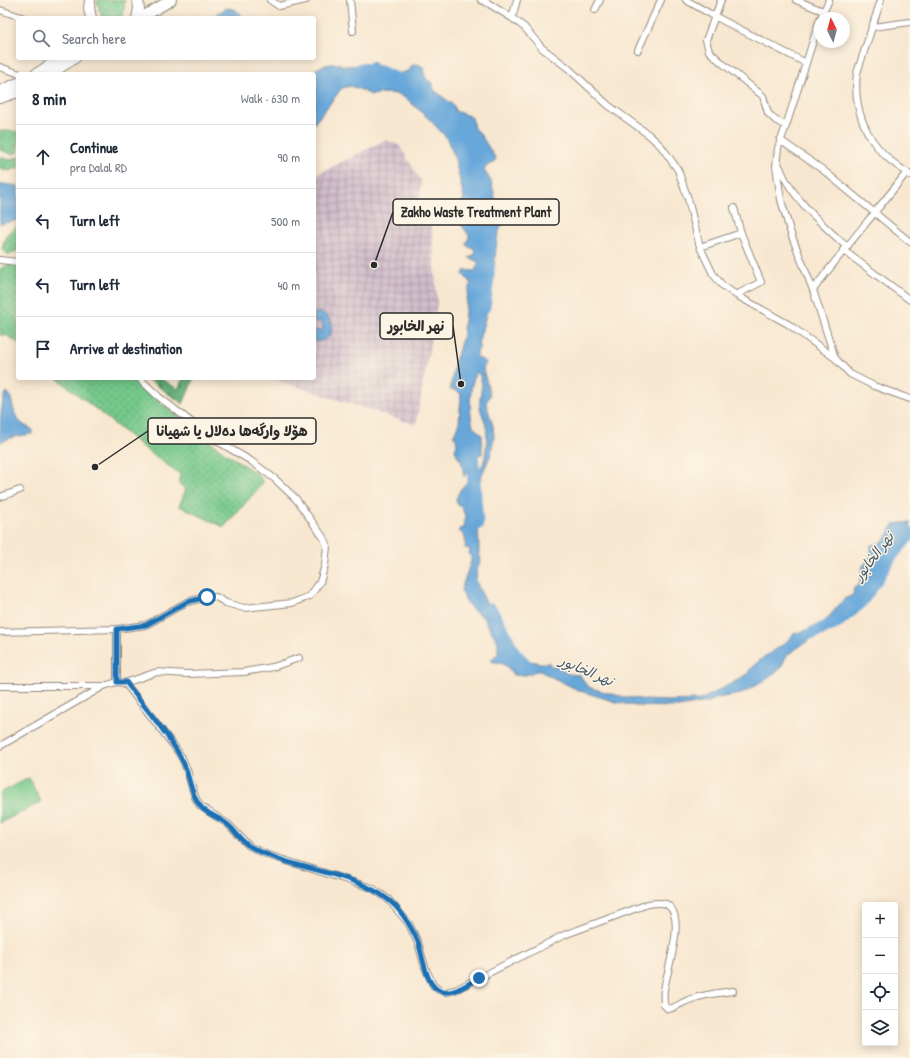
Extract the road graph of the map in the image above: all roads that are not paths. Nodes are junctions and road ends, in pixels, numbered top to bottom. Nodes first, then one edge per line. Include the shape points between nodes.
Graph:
1 (90, 0) edge
2 (138, 0) edge
3 (171, 0) edge
4 (270, 0) edge
5 (306, 0) edge
6 (350, 0) edge
7 (481, 0) edge
8 (517, 0) edge
9 (600, 0) edge
10 (661, 0) edge
11 (686, 0) edge
12 (721, 0) edge
13 (796, 0) edge
14 (829, 0) edge
15 (879, 1) edge
16 (0, 10) edge
17 (595, 10) dead end
18 (823, 11) joint
19 (18, 16) edge
20 (91, 16) edge
21 (137, 16) edge
22 (144, 16) edge
23 (714, 16) junction
24 (512, 18) junction
25 (910, 22) edge
26 (873, 27) junction
27 (353, 31) dead end
28 (814, 38) edge
29 (638, 50) dead end
30 (59, 60) edge
31 (72, 60) edge
32 (806, 63) junction
33 (0, 67) edge
34 (39, 72) edge
35 (53, 72) edge
36 (16, 73) edge
37 (16, 84) edge
38 (0, 91) edge
39 (16, 93) edge
40 (0, 98) edge
41 (786, 126) junction
42 (780, 140) junction
43 (776, 160) junction
44 (908, 174) edge
45 (734, 208) dead end
46 (874, 213) junction
47 (741, 232) junction
48 (910, 242) edge
49 (700, 248) junction
50 (844, 248) junction
51 (0, 260) edge
52 (16, 262) edge
53 (813, 290) junction
54 (736, 296) junction
55 (910, 300) edge
56 (835, 358) junction
57 (141, 380) edge
58 (910, 398) edge
59 (20, 490) dead end
60 (0, 497) edge
61 (117, 629) junction
62 (0, 632) edge
63 (298, 658) dead end
64 (117, 682) junction
65 (126, 682) junction
66 (0, 686) edge
67 (104, 686) junction
68 (0, 746) edge
69 (733, 991) dead end

1 - 20 main road
2 - 21 main road
3 - 22 main road
4 - 5 street via 279,6
6 - 27 street
7 - 24 street
8 - 24 street
9 - 17 street
10 - 29 street
11 - 23 street
12 - 23 street
13 - 18 street
14 - 18 street
15 - 26 street
16 - 19 street
23 - 32 street
23 - 41 street via 706,40 709,51 763,96 768,113
24 - 49 street via 613,110 656,140 667,153 683,182
25 - 26 street
26 - 44 street via 857,73 857,107 867,131 876,144 889,159
28 - 32 street
30 - 34 main road
31 - 35 main road
32 - 41 street
33 - 36 street
37 - 38 main road
39 - 40 main road
41 - 42 street
42 - 43 street
42 - 46 street via 824,170
43 - 50 street via 799,198
43 - 53 street via 781,200
44 - 46 street
45 - 47 street
46 - 48 street
46 - 50 street
47 - 49 street
47 - 54 street via 761,282
49 - 54 street via 713,274
50 - 53 street
50 - 55 street
51 - 52 street
53 - 56 street
54 - 56 street via 788,324
56 - 58 street via 850,374 874,386
57 - 61 street via 159,398 212,438 275,479 296,499 328,546 320,582 310,596 292,603 244,608 216,597 207,597 187,602 146,625
59 - 60 street
61 - 62 street
61 - 64 street
63 - 65 street via 273,667 244,672 157,672
64 - 65 street
64 - 67 street
65 - 69 street via 182,758 200,806 228,824 254,849 372,888 388,900 409,924 429,979 439,990 455,990 564,935 648,904 659,903 666,904 672,909 676,928 664,989 664,1006 673,1009 692,999
66 - 67 street
67 - 68 street

